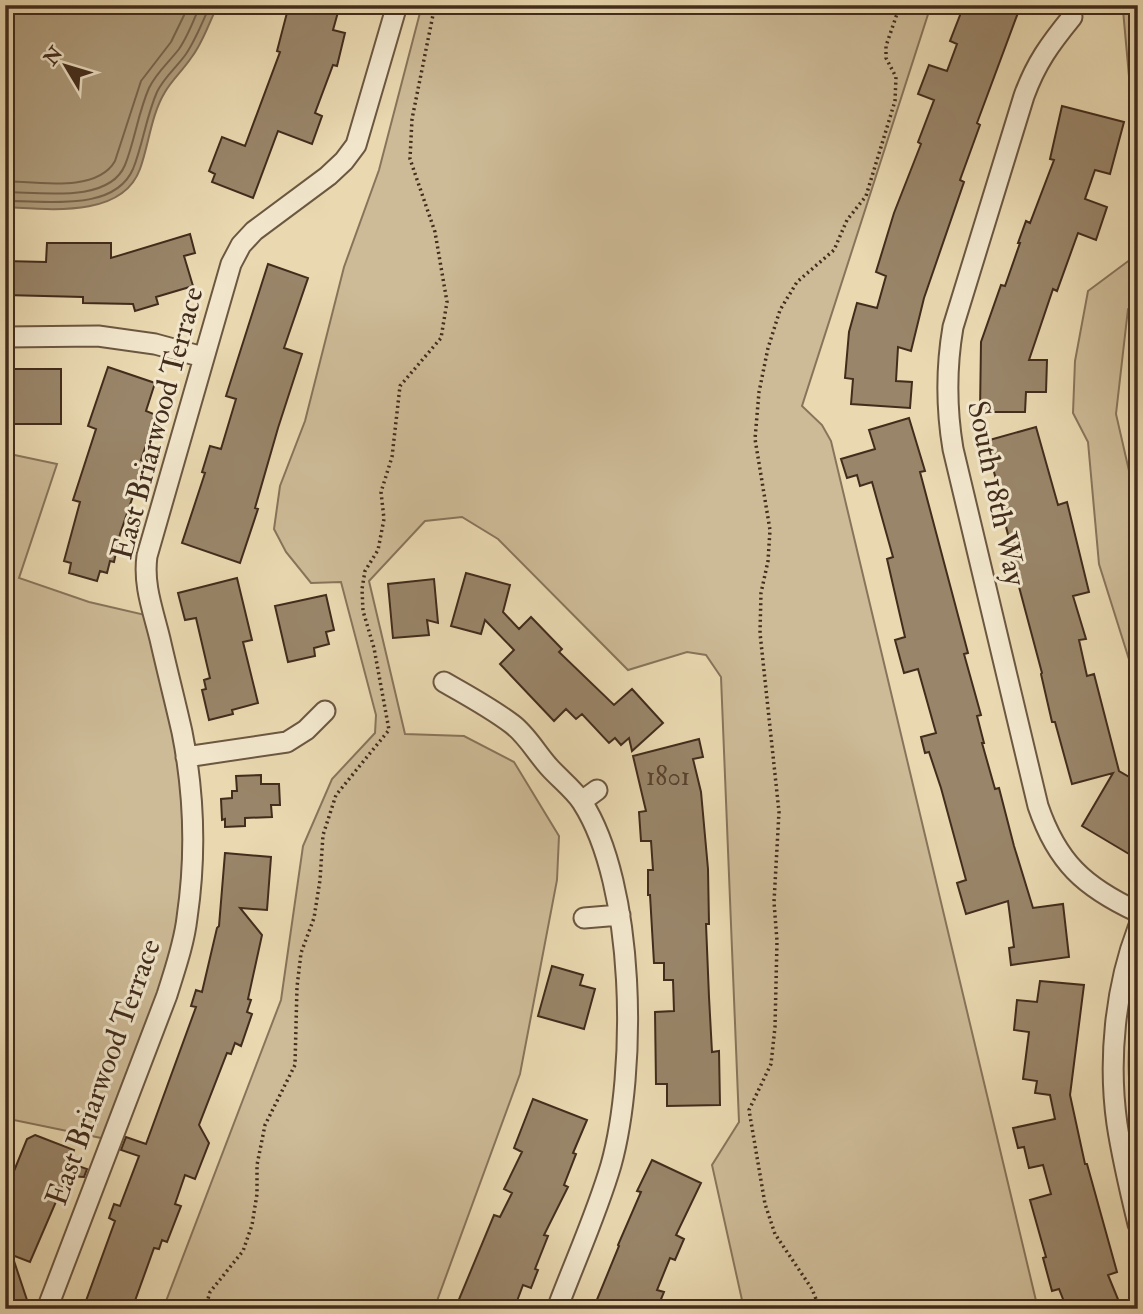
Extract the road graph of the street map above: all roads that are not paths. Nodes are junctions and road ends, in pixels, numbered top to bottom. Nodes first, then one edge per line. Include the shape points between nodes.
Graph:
1 (397, 5) edge
2 (1072, 18) dead end
3 (5, 337) edge
4 (203, 357) junction
5 (444, 682) dead end
6 (325, 711) dead end
7 (186, 757) junction
8 (1138, 912) edge
9 (620, 915) junction
10 (584, 918) dead end
11 (1138, 928) edge
12 (1138, 1224) edge
13 (47, 1309) edge
14 (557, 1309) edge

1 - 4 street, East Briarwood Terrace via 356,145 328,176 241,245
2 - 8 street, South 18th Way via 1046,48 1024,96 953,327 946,399 953,449 1045,827 1079,877 1104,896
3 - 4 street via 98,336
4 - 7 street, East Briarwood Terrace via 145,572
5 - 9 street via 514,725 547,765 590,796
6 - 7 street via 287,742
7 - 13 street, East Briarwood Terrace via 192,815 191,878 181,951
9 - 10 street
9 - 14 street via 628,1016 622,1111 611,1165
11 - 12 street via 1122,990 1114,1050 1117,1125

